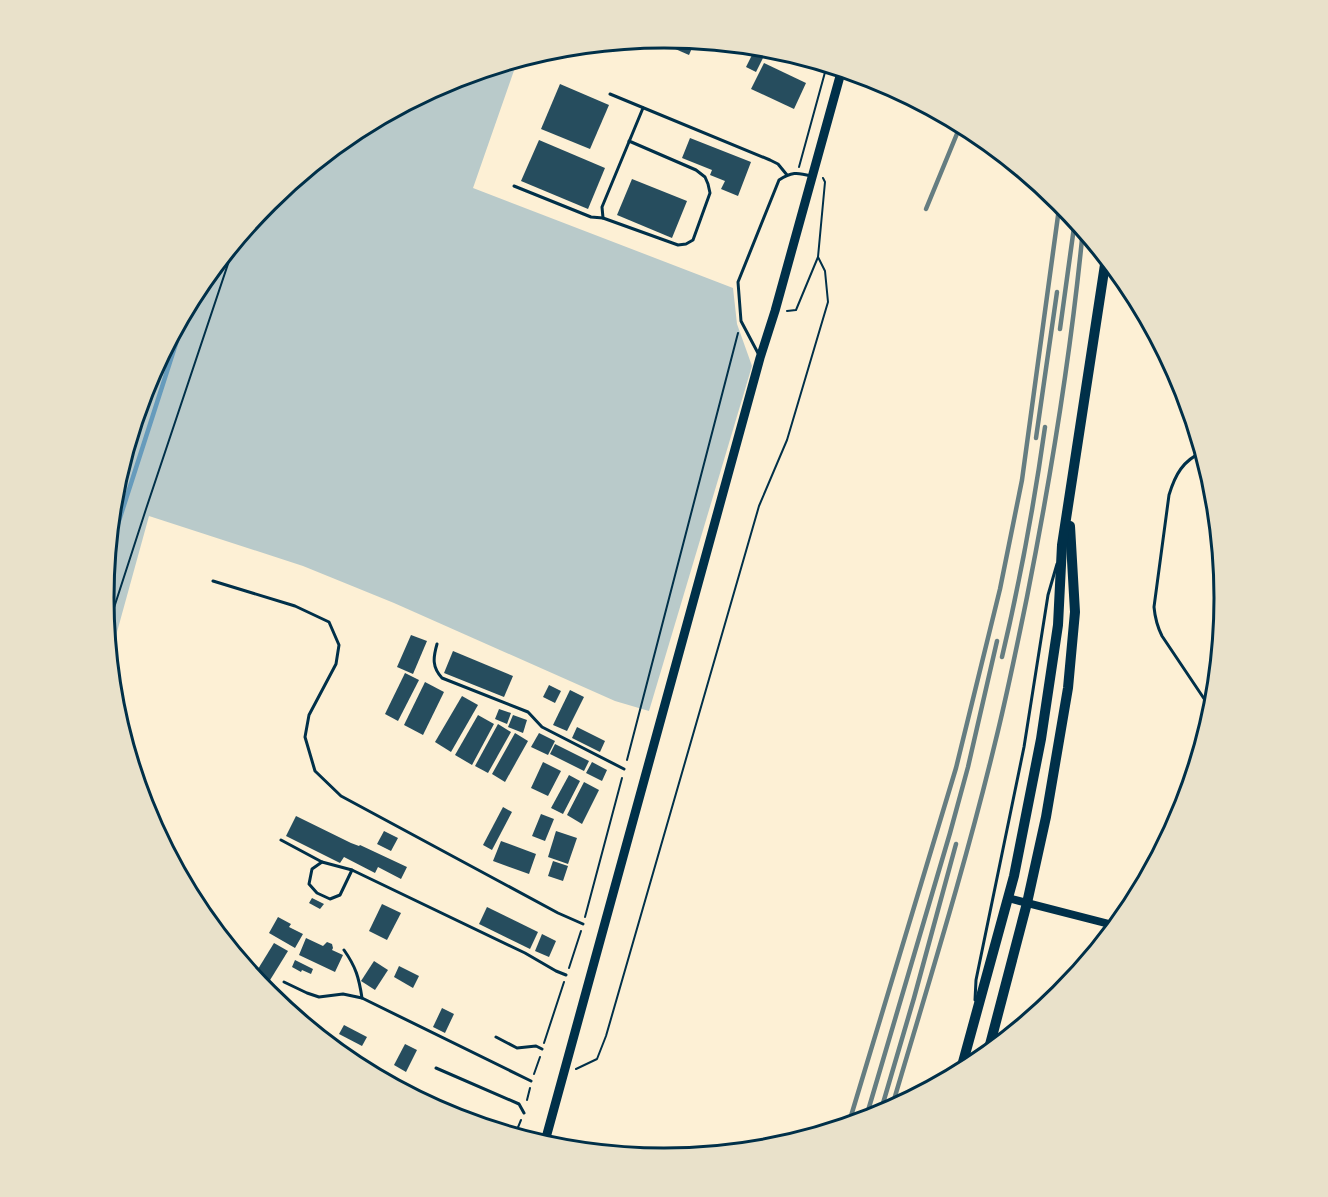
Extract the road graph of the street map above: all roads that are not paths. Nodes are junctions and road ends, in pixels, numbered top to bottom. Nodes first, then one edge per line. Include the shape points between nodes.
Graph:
1 (840, 77) edge
2 (610, 94) dead end
3 (643, 108) junction
4 (629, 141) junction
5 (787, 175) junction
6 (812, 176) junction
7 (514, 186) dead end
8 (603, 218) junction
9 (1104, 268) edge
10 (760, 358) junction
11 (1196, 456) edge
12 (1069, 495) junction
13 (1062, 545) junction
14 (213, 581) dead end
15 (437, 644) dead end
16 (1205, 700) edge
17 (624, 769) road end
18 (282, 840) dead end
19 (322, 862) junction
20 (352, 870) junction
21 (1008, 898) junction
22 (1027, 903) junction
23 (583, 924) road end
24 (1108, 924) edge
25 (344, 950) dead end
26 (566, 975) road end
27 (284, 982) dead end
28 (362, 998) junction
29 (975, 1023) junction
30 (496, 1037) dead end
31 (991, 1041) edge
32 (542, 1049) road end
33 (964, 1060) edge
34 (436, 1068) dead end
35 (531, 1081) road end
36 (524, 1113) road end
37 (547, 1136) edge

1 - 6 main road
2 - 3 lane
3 - 4 lane
3 - 5 lane via 770,160
4 - 8 lane via 602,207
4 - 8 lane via 696,170 705,177 710,193 693,240 686,244 678,245
5 - 6 lane via 798,172
5 - 10 lane via 779,180 738,282 741,321
6 - 10 main road
7 - 8 lane via 591,217
9 - 12 main road
10 - 37 main road
11 - 16 lane via 1181,467 1169,495 1154,607 1162,636
12 - 13 main road
12 - 22 main road via 1075,612 1068,688
13 - 21 main road via 1058,625 1049,691
13 - 29 lane via 1048,595 1024,747 976,980
14 - 23 lane via 295,606 329,622 339,645 336,664 309,715 305,737 315,771 341,796
15 - 17 lane via 436,671 442,678 528,712 542,727
18 - 19 lane
19 - 20 lane
19 - 20 lane via 312,869 309,884 330,899 340,895
20 - 26 lane
21 - 22 street
21 - 29 main road
22 - 24 street
22 - 31 main road
25 - 28 lane via 354,964
27 - 28 lane via 319,996 343,994
28 - 35 lane
29 - 33 main road
30 - 32 lane via 517,1048
34 - 36 lane via 519,1104

